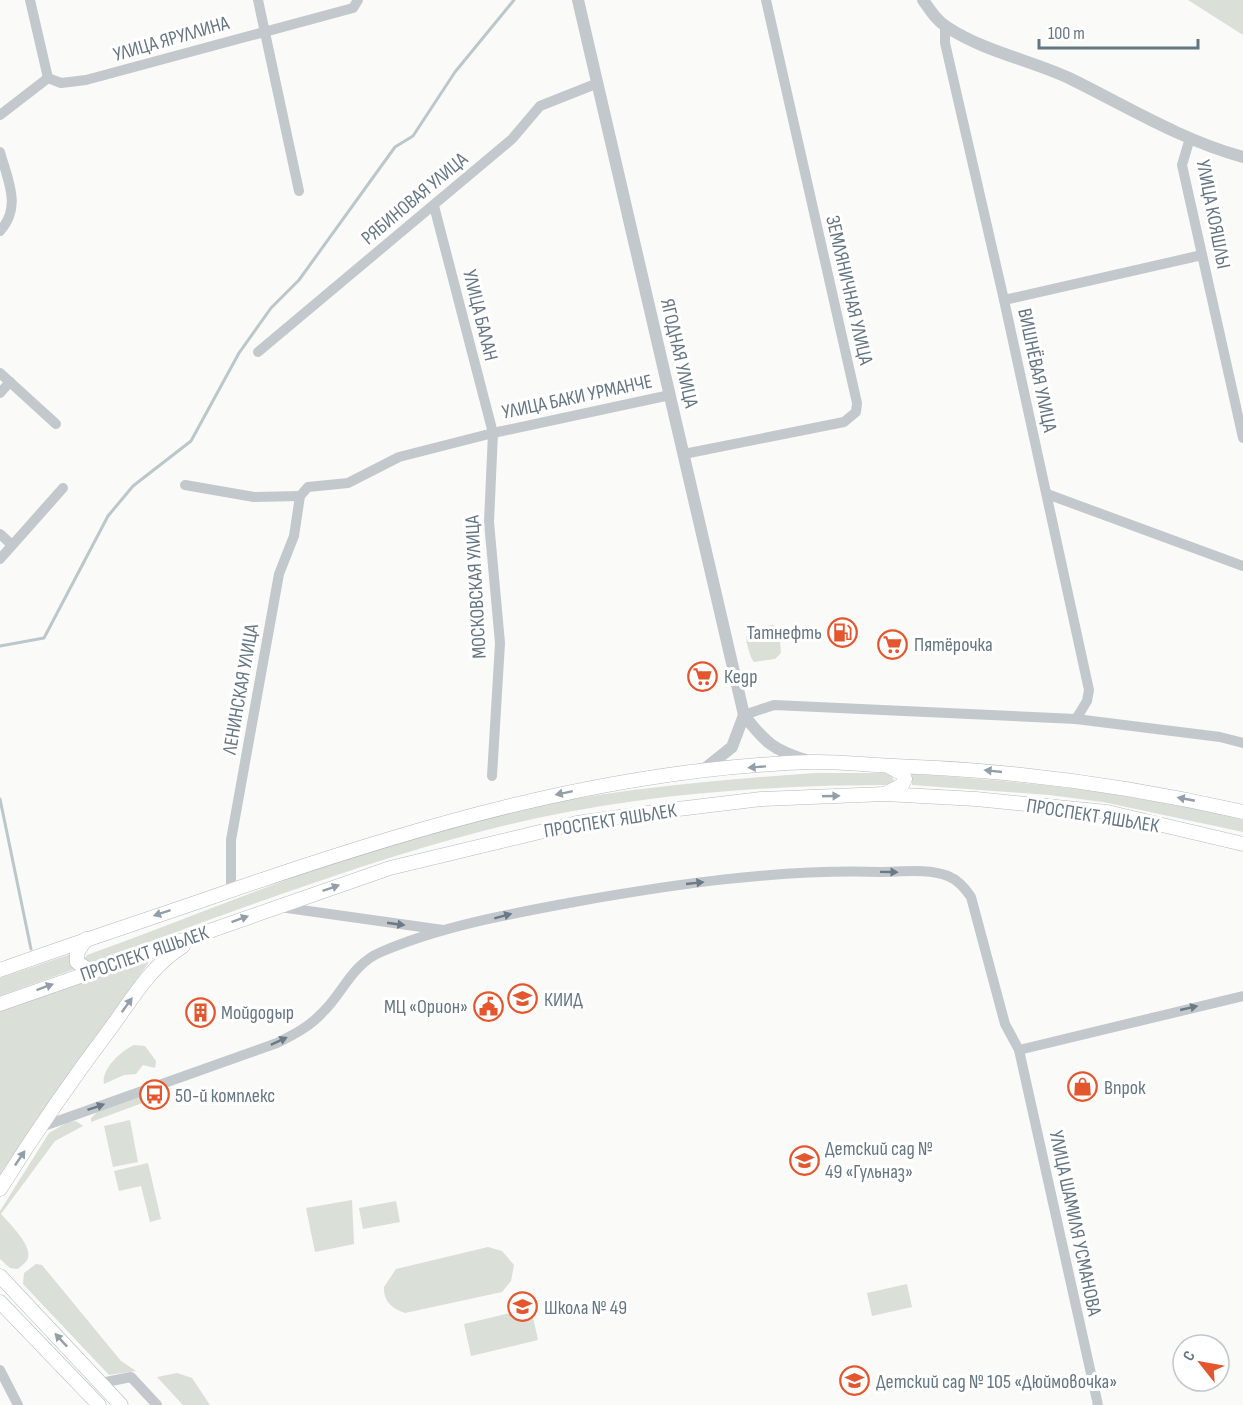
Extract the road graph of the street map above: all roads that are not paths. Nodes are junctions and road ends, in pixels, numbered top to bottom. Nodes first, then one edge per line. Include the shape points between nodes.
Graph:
1 (30, 0) edge
2 (258, 0) edge
3 (358, 0) edge
4 (578, 0) edge
5 (765, 0) edge
6 (923, 0) edge
7 (945, 26) junction
8 (265, 30) junction
9 (48, 78) junction
10 (598, 83) junction
11 (0, 115) edge
12 (1190, 138) junction
13 (0, 152) edge
14 (1243, 157) edge
15 (299, 191) dead end
16 (434, 206) junction
17 (0, 231) edge
18 (1202, 255) junction
19 (1004, 300) junction
20 (258, 352) dead end
21 (0, 373) edge
22 (10, 382) junction
23 (0, 393) edge
24 (670, 395) junction
25 (57, 424) dead end
26 (493, 433) junction
27 (1243, 438) edge
28 (684, 454) junction
29 (185, 485) dead end
30 (63, 488) dead end
31 (1047, 494) junction
32 (300, 496) junction
33 (0, 534) edge
34 (12, 546) junction
35 (0, 559) edge
36 (1243, 566) edge
37 (744, 715) junction
38 (1076, 719) junction
39 (1243, 743) edge
40 (813, 762) junction
41 (889, 766) junction
42 (702, 771) junction
43 (492, 776) dead end
44 (885, 794) junction
45 (1243, 812) edge
46 (1243, 844) edge
47 (231, 890) junction
48 (275, 907) junction
49 (446, 931) junction
50 (205, 933) junction
51 (86, 939) junction
52 (0, 970) edge
53 (90, 971) junction
54 (1243, 996) edge
55 (0, 1004) edge
56 (1019, 1050) junction
57 (41, 1127) junction
58 (0, 1189) edge
59 (0, 1276) edge
60 (0, 1302) edge
61 (0, 1370) edge
62 (101, 1383) junction
63 (18, 1405) edge
64 (99, 1405) edge
65 (122, 1405) edge
66 (157, 1405) edge
67 (1098, 1405) edge

1 - 9 street
2 - 8 street
3 - 8 street, УЛИЦА ЯРУЛЛИНА via 353,8
4 - 10 street, ЯГОДНАЯ УЛИЦА
5 - 28 street, ЗЕМЛЯНИЧНАЯ УЛИЦА via 856,412 844,422
6 - 7 street
7 - 12 street via 1068,78
7 - 19 street, ВИШНЁВАЯ УЛИЦА via 945,43
8 - 9 street, УЛИЦА ЯРУЛЛИНА via 86,80 61,83
8 - 15 street
9 - 11 street
10 - 16 street, РЯБИНОВАЯ УЛИЦА via 540,106 512,139
10 - 24 street, ЯГОДНАЯ УЛИЦА
12 - 14 street
12 - 18 street, УЛИЦА КОЯШЛЫ via 1182,165
13 - 17 street via 14,202 12,214
16 - 20 street, РЯБИНОВАЯ УЛИЦА
16 - 26 street, УЛИЦА БАЛАН
18 - 19 street
18 - 27 street, УЛИЦА КОЯШЛЫ
19 - 31 street, ВИШНЁВАЯ УЛИЦА
21 - 22 street
22 - 23 street
22 - 25 street
24 - 26 street, УЛИЦА БАКИ УРМАНЧЕ
24 - 28 street, ЯГОДНАЯ УЛИЦА
26 - 32 street, УЛИЦА БАКИ УРМАНЧЕ via 399,458 348,483 308,487
26 - 43 street, МОСКОВСКАЯ УЛИЦА via 489,513 500,642
28 - 37 street, ЯГОДНАЯ УЛИЦА
29 - 32 street via 254,497
30 - 34 street
31 - 36 street
31 - 38 street, ВИШНЁВАЯ УЛИЦА via 1089,690
32 - 47 street, ЛЕНИНСКАЯ УЛИЦА via 294,536 279,574 231,840
33 - 34 street
34 - 35 street
37 - 38 street via 774,705
37 - 40 street via 762,740 782,753
37 - 42 street via 732,747
38 - 39 street
40 - 41 main road, ПРОСПЕКТ ЯШЬЛЕК
40 -> 42 main road, ПРОСПЕКТ ЯШЬЛЕК
41 - 44 main road via 905,779
45 -> 41 main road, ПРОСПЕКТ ЯШЬЛЕК via 1109,784 978,769
42 -> 47 main road, ПРОСПЕКТ ЯШЬЛЕК via 577,790 496,808 382,839
44 - 46 main road, ПРОСПЕКТ ЯШЬЛЕК via 1107,813
48 -> 44 main road, ПРОСПЕКТ ЯШЬЛЕК via 390,868 577,823 762,799
47 -> 51 main road, ПРОСПЕКТ ЯШЬЛЕК
48 -> 49 street
50 -> 48 main road, ПРОСПЕКТ ЯШЬЛЕК
49 -> 56 street, УЛИЦА ШАМИЛЯ УСМАНОВА via 518,912 660,887 791,873 932,873 957,881 971,897 1005,1024
57 -> 49 street via 277,1043 310,1024 353,972 369,959
50 - 53 main road, ПРОСПЕКТ ЯШЬЛЕК
57 -> 50 main road via 165,956
51 - 52 main road, ПРОСПЕКТ ЯШЬЛЕК
51 - 53 main road via 77,953 77,962
55 -> 53 main road, ПРОСПЕКТ ЯШЬЛЕК
56 -> 54 street
56 - 67 street, УЛИЦА ШАМИЛЯ УСМАНОВА
58 -> 57 main road
62 -> 59 main road
60 - 64 main road
61 - 63 street
62 - 65 main road
62 - 66 street via 131,1377

